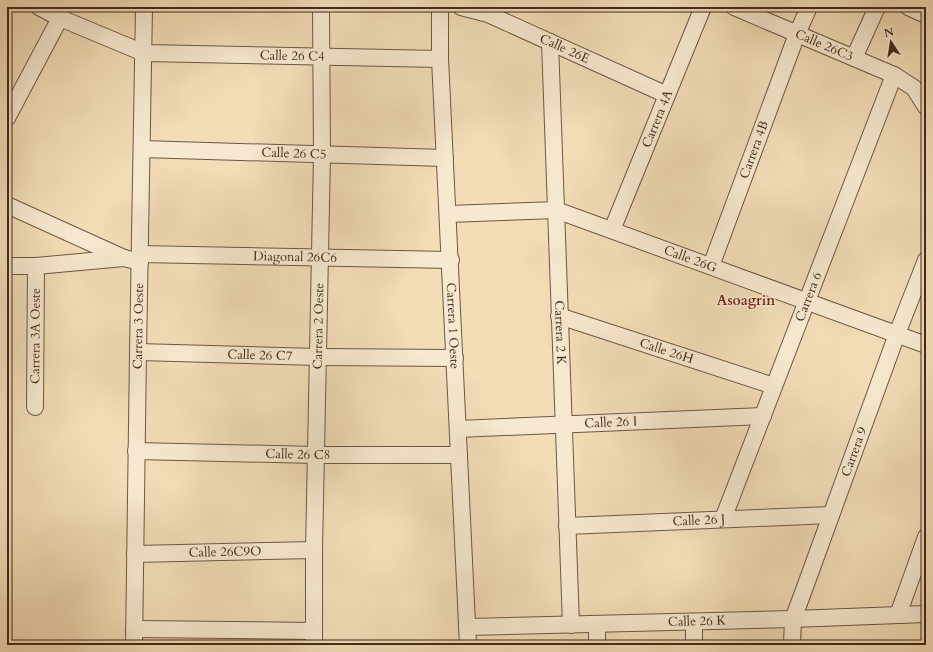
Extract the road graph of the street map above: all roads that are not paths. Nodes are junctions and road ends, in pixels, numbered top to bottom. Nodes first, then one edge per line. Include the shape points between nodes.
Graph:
1 (39, 7) edge
2 (144, 7) edge
3 (321, 7) edge
4 (440, 7) edge
5 (461, 7) edge
6 (703, 7) edge
7 (809, 7) edge
8 (877, 7) edge
9 (908, 7) edge
10 (743, 9) edge
11 (926, 15) edge
12 (60, 18) junction
13 (797, 34) junction
14 (550, 42) junction
15 (144, 53) junction
16 (322, 58) junction
17 (854, 58) junction
18 (440, 59) junction
19 (894, 75) junction
20 (667, 95) junction
21 (926, 107) edge
22 (7, 118) edge
23 (142, 148) junction
24 (322, 155) junction
25 (445, 158) junction
26 (7, 205) edge
27 (556, 210) junction
28 (448, 214) junction
29 (612, 230) junction
30 (320, 257) junction
31 (124, 258) junction
32 (140, 258) junction
33 (451, 260) junction
34 (926, 260) edge
35 (7, 266) edge
36 (36, 266) junction
37 (711, 266) junction
38 (807, 301) junction
39 (559, 316) junction
40 (897, 334) junction
41 (926, 345) edge
42 (138, 352) junction
43 (318, 357) junction
44 (455, 358) junction
45 (774, 386) junction
46 (35, 407) dead end
47 (763, 416) junction
48 (562, 425) junction
49 (458, 429) junction
50 (136, 451) junction
51 (316, 455) junction
52 (459, 455) junction
53 (831, 515) junction
54 (723, 519) junction
55 (567, 526) junction
56 (926, 538) edge
57 (314, 550) junction
58 (135, 554) junction
59 (926, 614) edge
60 (898, 615) junction
61 (794, 619) junction
62 (694, 622) junction
63 (571, 624) junction
64 (597, 624) junction
65 (467, 627) junction
66 (134, 637) edge
67 (314, 638) edge
68 (468, 645) edge
69 (597, 645) edge
70 (694, 645) edge
71 (792, 645) edge

1 - 12 street
2 - 15 street, Carrera 3 Oeste
3 - 16 street, Carrera 2 Oeste
4 - 18 street, Carrera 1 Oeste
5 - 14 street, Calle 26E via 488,14
6 - 20 street, Carrera 4A
7 - 13 street, Carrera 4B
8 - 17 street
9 - 11 street
10 - 13 street, Calle 26C3
12 - 15 street
12 - 22 street
13 - 17 street, Calle 26C3
13 - 37 street, Carrera 4B
14 - 20 street, Calle 26E
14 - 27 street, Carrera 2 K
15 - 16 street, Calle 26 C4
15 - 23 street, Carrera 3 Oeste
16 - 18 street, Calle 26 C4
16 - 24 street, Carrera 2 Oeste
17 - 19 street, Calle 26C3
18 - 25 street, Carrera 1 Oeste
19 - 21 street, Calle 26C3 via 914,88
19 - 38 street, Carrera 6
20 - 29 street, Carrera 4A
23 - 24 street, Calle 26 C5
23 - 32 street, Carrera 3 Oeste
24 - 25 street, Calle 26 C5
24 - 30 street, Carrera 2 Oeste
25 - 28 street, Carrera 1 Oeste
26 - 31 street, Diagonal 26C6
27 - 28 street, Calle 26G
27 - 29 street, Calle 26G
27 - 39 street, Carrera 2 K
28 - 33 street, Carrera 1 Oeste
29 - 37 street, Calle 26G
30 - 32 street, Diagonal 26C6
30 - 33 street, Diagonal 26C6
30 - 43 street, Carrera 2 Oeste
31 - 32 street, Diagonal 26C6
31 - 36 street, Diagonal 26C6
32 - 42 street, Carrera 3 Oeste
33 - 44 street, Carrera 1 Oeste
34 - 40 street, Carrera 9
35 - 36 street, Diagonal 26C6
36 - 46 street, Carrera 3A Oeste
37 - 38 street, Calle 26G
38 - 40 street, Calle 26G
38 - 45 street, Carrera 6
39 - 45 street, Calle 26H
39 - 48 street, Carrera 2 K
40 - 41 street, Calle 26G
40 - 53 street, Carrera 9
42 - 43 street, Calle 26 C7
42 - 50 street, Carrera 3 Oeste
43 - 44 street, Calle 26 C7
43 - 51 street, Carrera 2 Oeste
44 - 49 street, Carrera 1 Oeste
45 - 47 street, Carrera 6
47 - 48 street, Calle 26 I
47 - 54 street, Carrera 6
48 - 49 street, Calle 26 I
48 - 55 street, Carrera 2 K
49 - 52 street, Carrera 1 Oeste
50 - 51 street, Calle 26 C8
50 - 58 street, Carrera 3 Oeste
51 - 52 street, Calle 26 C8
51 - 57 street, Carrera 2 Oeste
52 - 65 street, Carrera 1 Oeste
53 - 54 street, Calle 26 J
53 - 61 street, Carrera 9
54 - 55 street, Calle 26 J
55 - 63 street, Carrera 2 K
56 - 60 street
57 - 58 street, Calle 26C9O
57 - 67 street, Carrera 2 Oeste
58 - 66 street, Carrera 3 Oeste
59 - 60 street, Calle 26 K
60 - 61 street, Calle 26 K
61 - 62 street, Calle 26 K
61 - 71 street, Carrera 9
62 - 64 street, Calle 26 K
62 - 70 street
63 - 64 street, Calle 26 K
63 - 65 street, Calle 26 K
64 - 69 street
65 - 68 street, Carrera 1 Oeste
66 - 67 street

